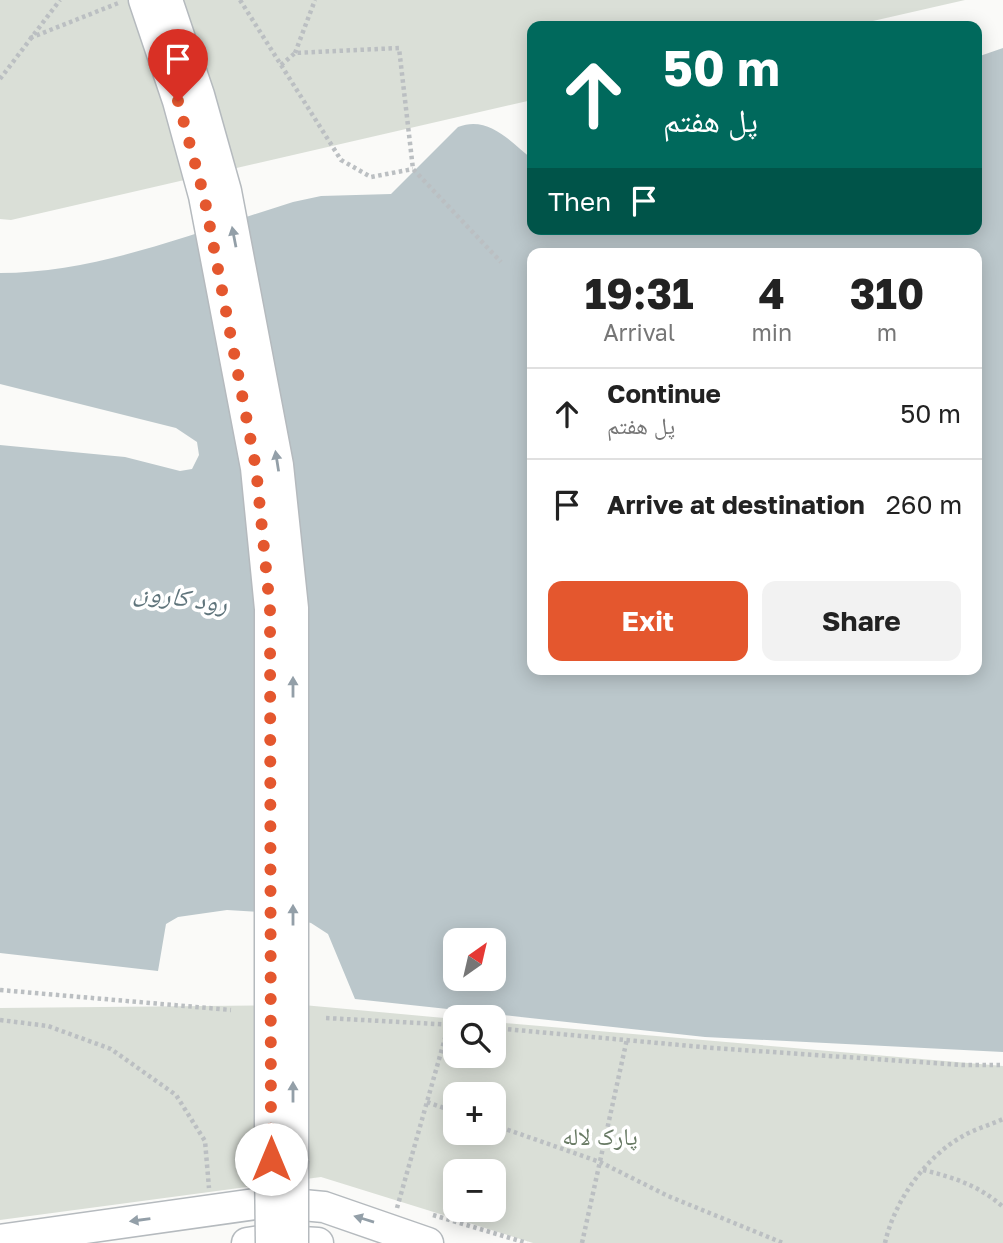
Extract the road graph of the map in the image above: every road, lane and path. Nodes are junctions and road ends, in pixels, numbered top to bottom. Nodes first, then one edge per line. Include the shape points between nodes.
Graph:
1 (60, 0) edge
2 (126, 0) edge
3 (144, 0) edge
4 (167, 0) edge
5 (240, 0) edge
6 (315, 0) edge
7 (30, 38) junction
8 (295, 53) junction
9 (281, 65) junction
10 (0, 79) edge
11 (413, 169) junction
12 (500, 262) dead end
13 (282, 982) junction
14 (0, 990) edge
15 (231, 1010) dead end
16 (326, 1018) dead end
17 (0, 1020) edge
18 (443, 1024) edge
19 (506, 1029) edge
20 (627, 1040) junction
21 (443, 1052) edge
22 (1003, 1065) edge
23 (427, 1102) junction
24 (443, 1108) edge
25 (1003, 1119) edge
26 (506, 1129) edge
27 (282, 1160) junction
28 (600, 1162) junction
29 (922, 1170) junction
30 (1003, 1207) edge
31 (211, 1210) junction
32 (424, 1212) dead end
33 (400, 1214) junction
34 (0, 1240) edge
35 (247, 1243) edge
36 (271, 1243) edge
37 (293, 1243) edge
38 (318, 1243) edge
39 (428, 1243) edge
40 (527, 1243) edge
41 (582, 1243) edge
42 (783, 1243) edge
43 (885, 1243) edge

1 - 7 path
2 - 7 path
3 - 13 main road via 204,196 256,468 270,609
13 -> 4 main road via 293,608 278,465 226,191
5 - 9 path
6 - 8 path
7 - 10 path
8 - 9 path
8 - 11 path via 399,48
9 - 11 path via 341,160 372,177
11 - 12 path
13 - 27 main road
14 - 15 path
16 - 18 path
17 - 31 path via 48,1026 111,1049 176,1095 205,1141
19 - 20 path
20 - 22 path
20 - 28 path
21 - 23 path
23 - 24 path
23 - 33 path
25 - 29 path via 962,1137
26 - 28 path
27 - 36 main road, bridge
27 - 37 main road, bridge
28 - 41 path
28 - 42 path via 668,1196
29 - 30 path via 958,1178
29 - 43 path via 890,1219
33 -> 31 main road via 270,1202
31 -> 34 main road
32 - 40 path
33 - 39 main road
35 - 38 main road

